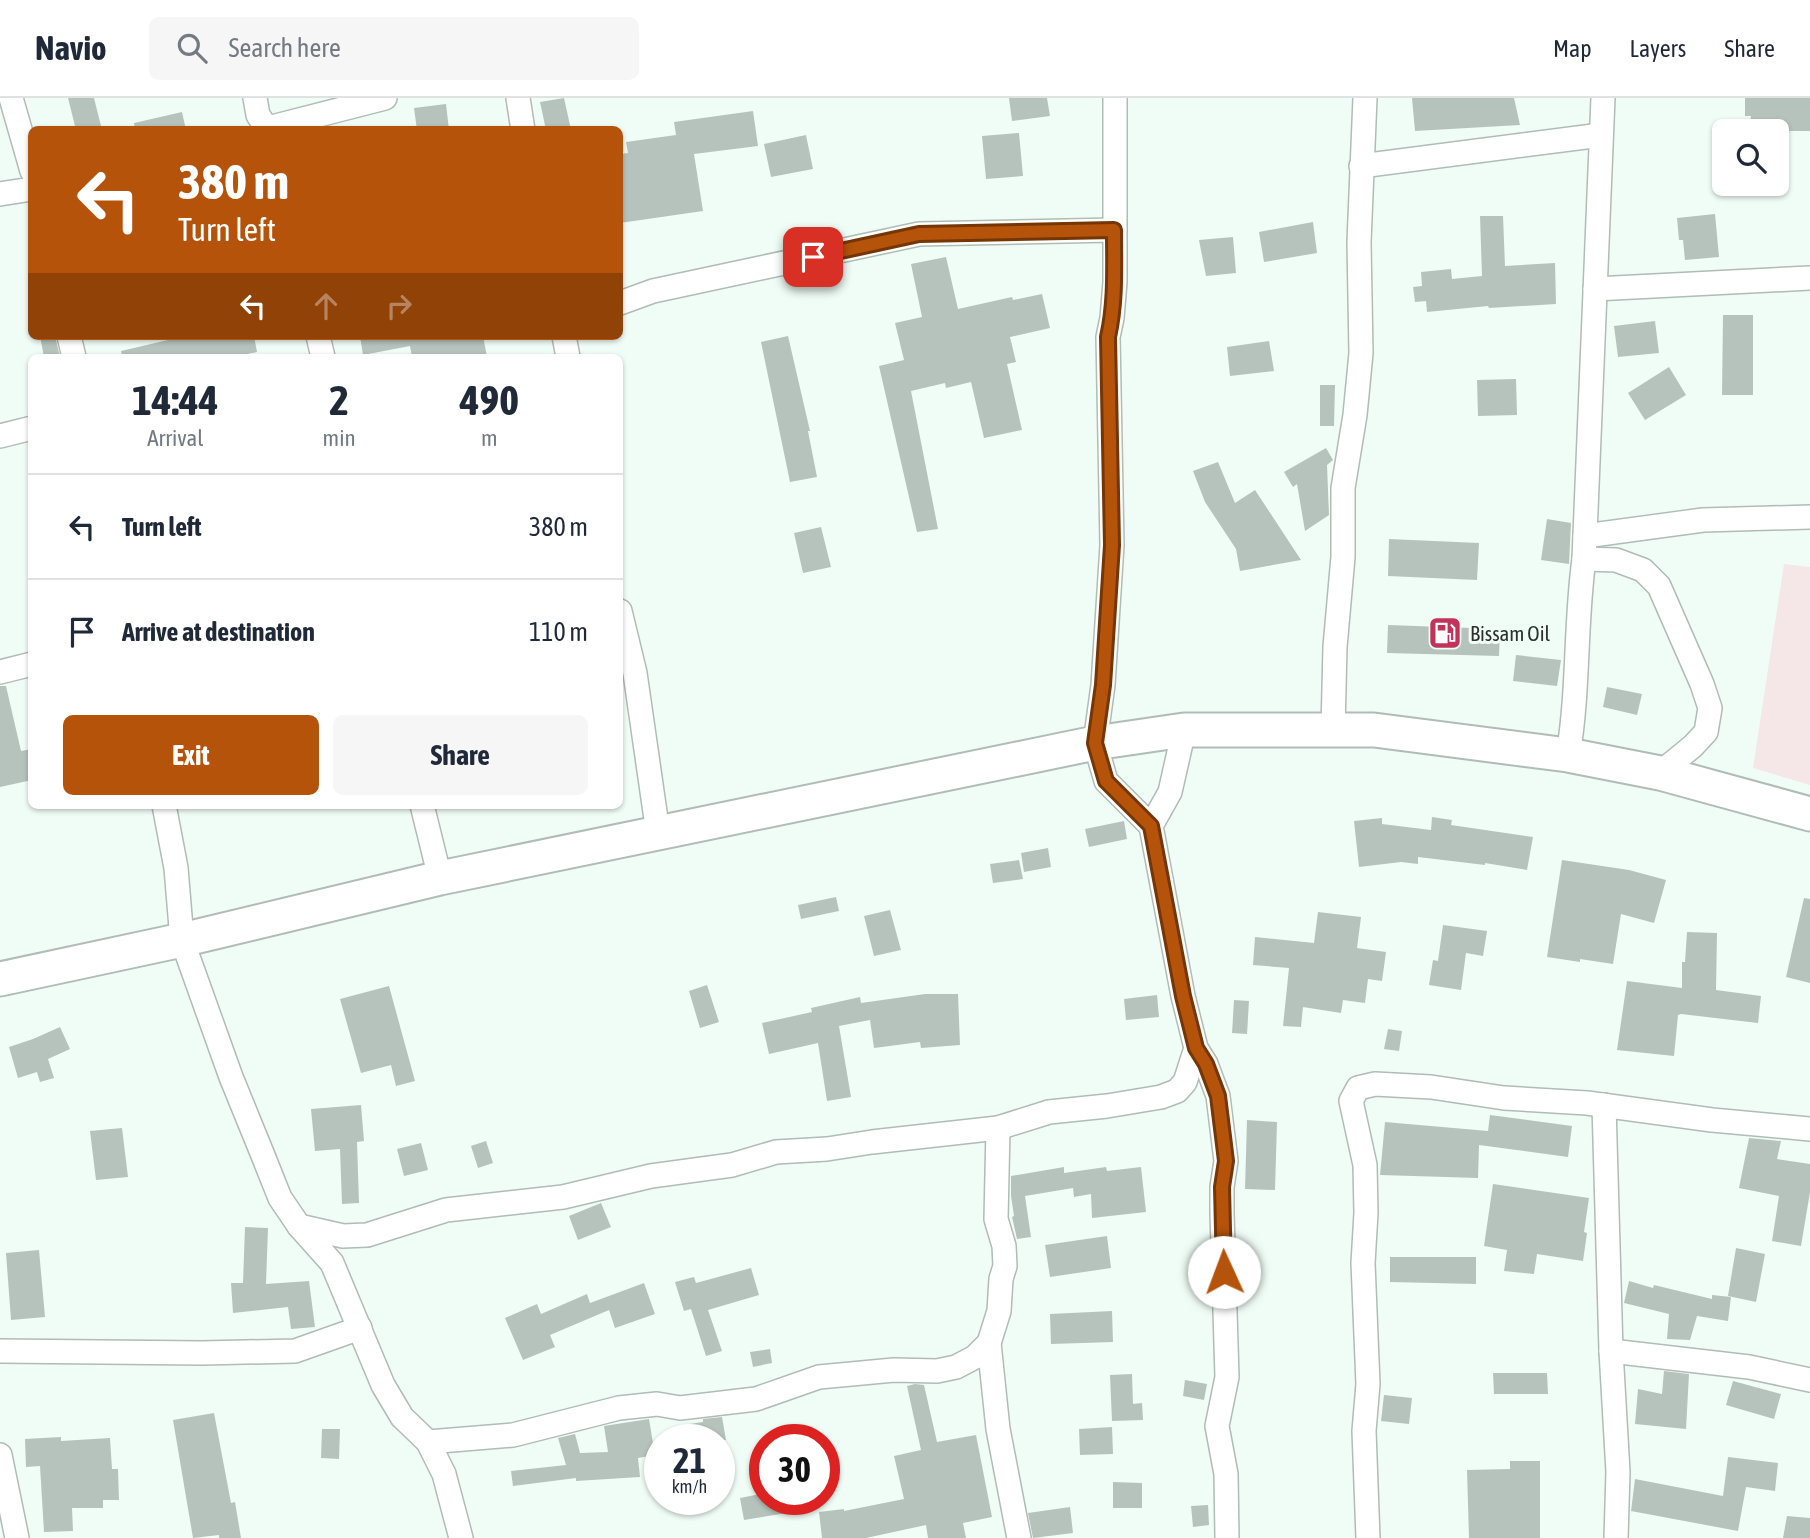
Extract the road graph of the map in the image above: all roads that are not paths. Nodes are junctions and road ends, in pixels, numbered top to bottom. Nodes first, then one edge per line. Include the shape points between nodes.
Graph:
1 (11, 98) edge
2 (255, 98) edge
3 (385, 98) edge
4 (518, 98) edge
5 (1115, 98) edge
6 (1365, 98) edge
7 (1603, 98) edge
8 (266, 126) edge
9 (279, 126) edge
10 (522, 126) edge
11 (1601, 135) junction
12 (28, 157) edge
13 (1361, 166) junction
14 (28, 189) edge
15 (0, 194) edge
16 (1114, 230) junction
17 (1810, 278) edge
18 (1595, 289) junction
19 (623, 302) edge
20 (28, 429) edge
21 (0, 436) edge
22 (1810, 517) edge
23 (1584, 547) junction
24 (623, 623) edge
25 (28, 665) edge
26 (0, 672) edge
27 (1333, 729) junction
28 (1184, 730) junction
29 (1095, 743) junction
30 (1568, 755) junction
31 (1660, 773) junction
32 (165, 809) edge
33 (423, 809) edge
34 (1810, 814) edge
35 (1151, 826) junction
36 (658, 833) junction
37 (440, 878) junction
38 (182, 940) junction
39 (0, 979) edge
40 (1196, 1048) junction
41 (1604, 1105) junction
42 (998, 1129) junction
43 (1810, 1129) edge
44 (299, 1226) junction
45 (360, 1328) junction
46 (989, 1343) junction
47 (1611, 1351) junction
48 (0, 1352) edge
49 (1810, 1380) edge
50 (428, 1442) junction
51 (0, 1455) edge
52 (17, 1538) edge
53 (461, 1538) edge
54 (1019, 1538) edge
55 (1227, 1538) edge
56 (1368, 1538) edge
57 (1616, 1538) edge

1 - 12 street
2 - 8 street
3 - 9 street
4 - 10 street
5 - 16 street
6 - 13 street
7 - 11 street
11 - 13 street
11 - 18 street
13 - 27 street via 1361,353 1343,488
14 - 15 street
16 - 19 street via 919,234 653,291
16 - 29 street via 1115,282 1108,337 1112,545
17 - 18 street
18 - 23 street
20 - 21 street
22 - 23 street via 1703,520
23 - 30 street
23 - 31 street via 1643,570 1659,586 1702,684 1710,708 1706,732
24 - 36 street via 635,673
25 - 26 street
27 - 28 main road
27 - 30 main road via 1374,730
28 - 29 main road
28 - 35 street via 1170,792
29 - 35 street via 1106,781
29 - 36 main road
30 - 31 main road
31 - 34 main road
32 - 38 street
33 - 37 street
35 - 40 street
36 - 37 main road
37 - 38 main road
38 - 39 main road
38 - 44 street via 280,1198
40 - 42 street via 1185,1082 1177,1091 1049,1112
40 - 55 street via 1218,1096 1226,1161 1222,1187 1227,1377 1217,1426 1226,1474
41 - 43 street
41 - 47 street
41 - 56 street via 1430,1087 1376,1084 1358,1088 1352,1101 1365,1165
42 - 44 street via 776,1152 732,1165 563,1197 446,1210 367,1236
42 - 46 street via 996,1219 1005,1266
44 - 45 street via 332,1263
45 - 48 street via 295,1351
45 - 50 street via 383,1385 402,1417
46 - 50 street via 975,1357 937,1371 819,1377 756,1399 680,1408 619,1408 513,1435
46 - 54 street via 998,1429
47 - 49 street via 1749,1367
47 - 57 street via 1618,1472
50 - 53 street via 444,1474
51 - 52 street

